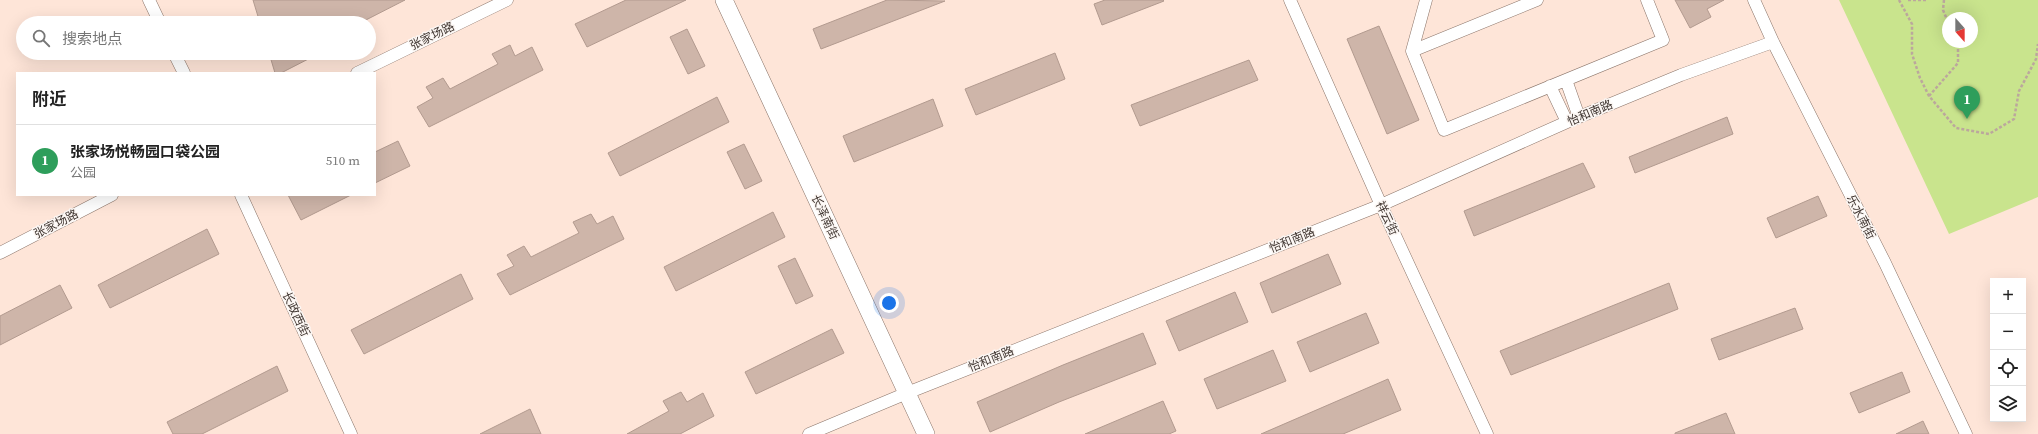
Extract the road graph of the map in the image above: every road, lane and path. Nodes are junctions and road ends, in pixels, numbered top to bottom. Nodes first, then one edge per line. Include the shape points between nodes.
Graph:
1 (149, 0) edge
2 (507, 0) edge
3 (724, 0) edge
4 (1290, 0) edge
5 (1426, 0) edge
6 (1537, 0) edge
7 (1647, 0) edge
8 (1754, 0) edge
9 (1899, 0) edge
10 (1908, 0) edge
11 (1927, 0) edge
12 (1944, 0) edge
13 (1944, 12) edge
14 (157, 16) edge
15 (1773, 42) junction
16 (2038, 44) edge
17 (1958, 48) edge
18 (1412, 51) junction
19 (178, 60) edge
20 (184, 72) edge
21 (359, 72) edge
22 (1566, 80) junction
23 (1550, 86) junction
24 (1929, 96) junction
25 (1580, 117) junction
26 (1567, 122) junction
27 (110, 196) edge
28 (241, 196) edge
29 (1381, 205) junction
30 (0, 253) edge
31 (907, 393) junction
32 (351, 434) edge
33 (809, 434) edge
34 (926, 434) edge
35 (1487, 434) edge
36 (1966, 434) edge

1 - 14 street
2 - 21 street, 张家场路
3 - 31 street, 长泽南街
4 - 29 street, 祥云街
5 - 18 street
6 - 18 street
7 - 22 street via 1663,40
8 - 15 street, 乐水南街
9 - 24 path via 1912,24 1912,54
10 - 11 path
12 - 13 path
15 - 25 street, 怡和南路 via 1681,75
15 - 36 street, 乐水南街
16 - 24 path via 2036,59 2019,91 2014,119 1989,134 1956,128
17 - 24 path via 1958,63
18 - 23 street via 1444,130
19 - 20 street
22 - 23 street
22 - 25 street
23 - 26 street
25 - 26 street, 怡和南路
26 - 29 street, 怡和南路
27 - 30 street, 张家场路
28 - 32 street, 长政西街
29 - 31 street, 怡和南路
29 - 35 street, 祥云街
31 - 33 street, 怡和南路
31 - 34 street, 长泽南街

